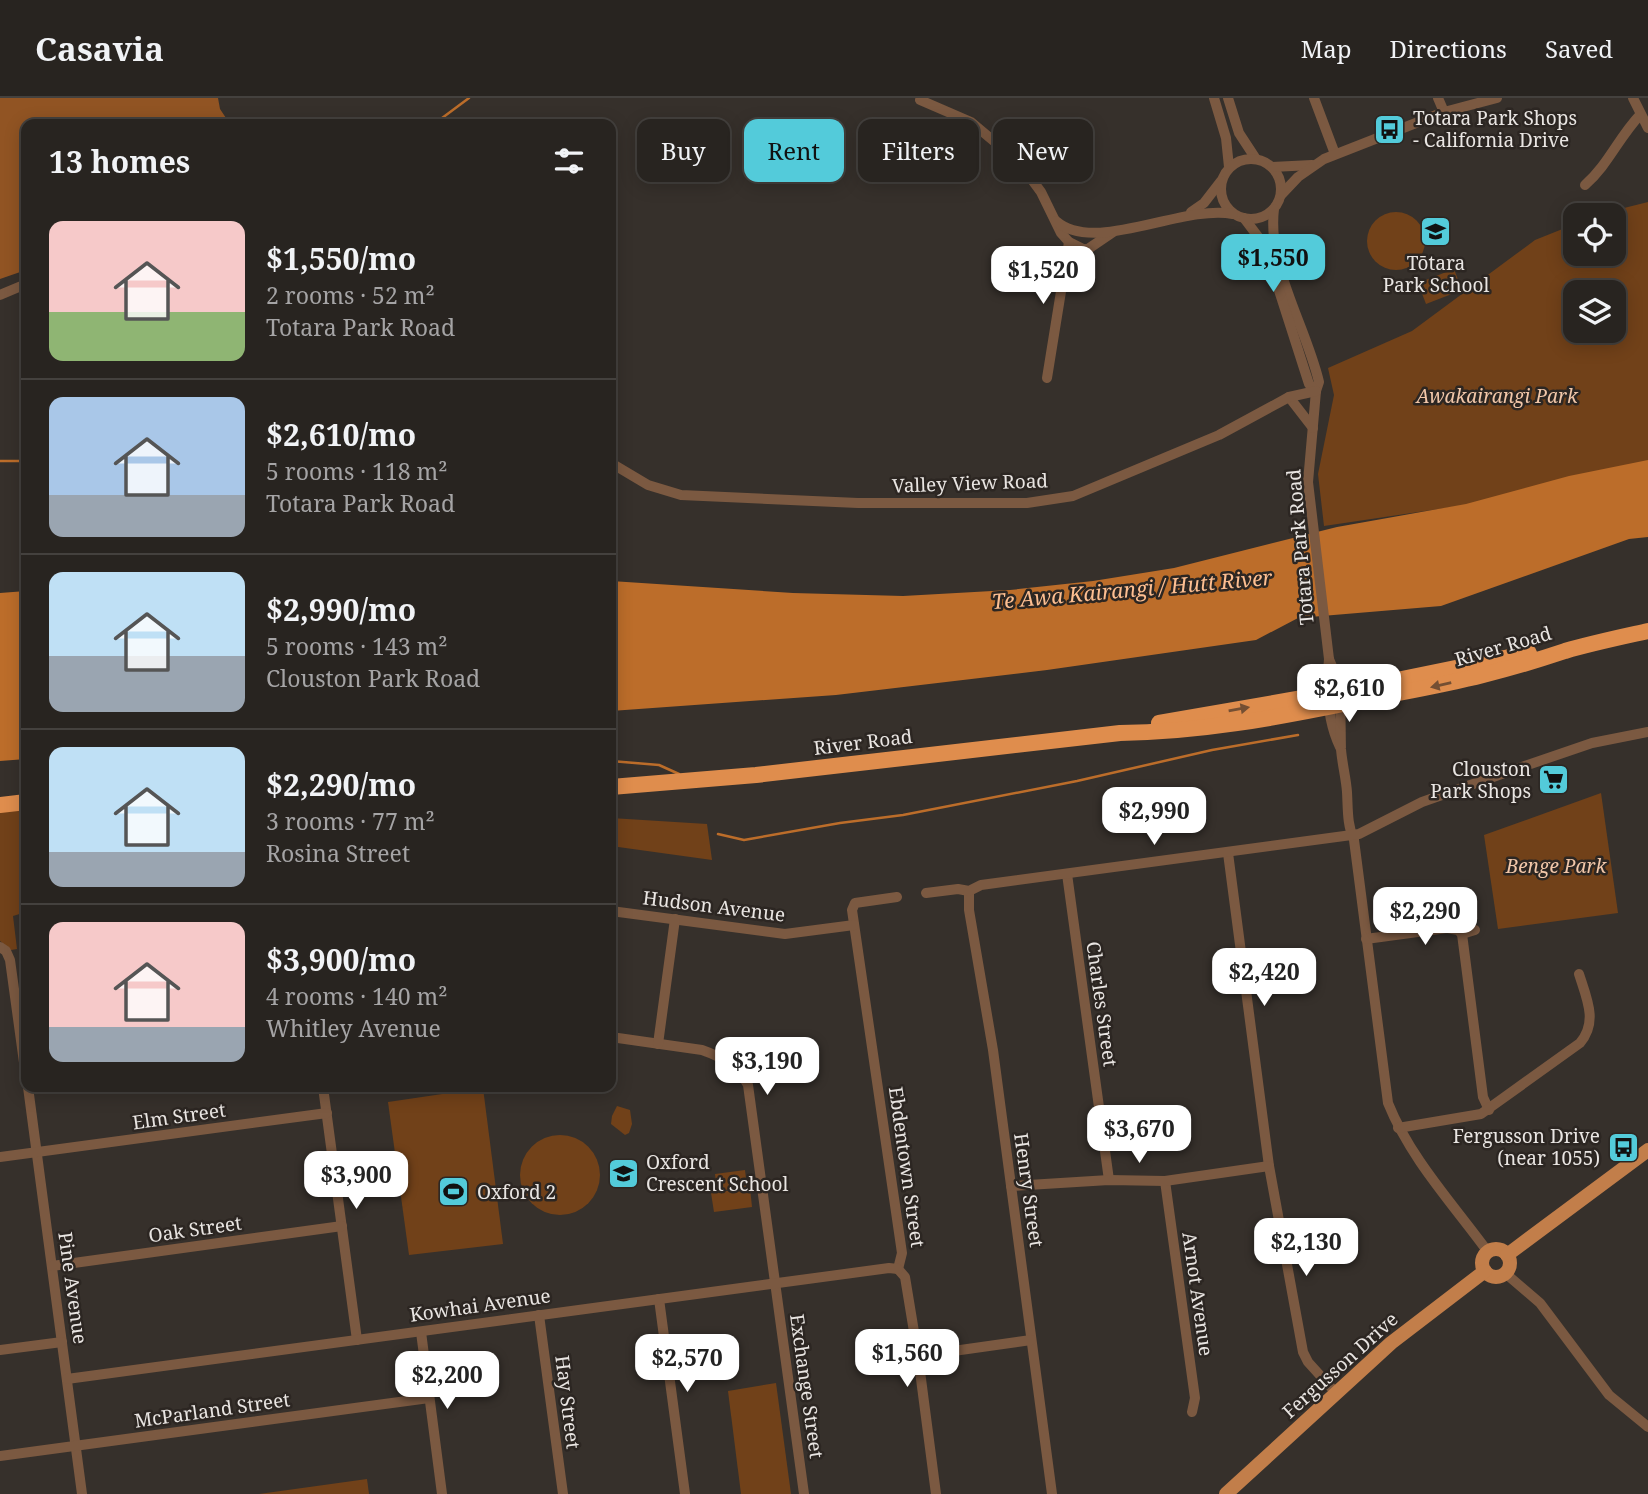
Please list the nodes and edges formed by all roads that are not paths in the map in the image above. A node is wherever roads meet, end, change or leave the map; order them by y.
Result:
1 (1214, 98) edge
2 (1228, 98) edge
3 (1314, 98) edge
4 (1497, 98) edge
5 (1633, 98) edge
6 (1439, 99) edge
7 (920, 100) edge
8 (1444, 112) junction
9 (1640, 115) junction
10 (1648, 128) edge
11 (1335, 154) junction
12 (1256, 159) junction
13 (1312, 165) junction
14 (1229, 167) junction
15 (1272, 167) junction
16 (1221, 181) junction
17 (1585, 185) dead end
18 (1281, 195) junction
19 (1274, 209) junction
20 (1185, 215) junction
21 (1239, 216) junction
22 (1056, 221) junction
23 (1113, 232) junction
24 (1069, 242) junction
25 (21, 286) edge
26 (0, 295) edge
27 (1047, 378) dead end
28 (1316, 391) junction
29 (1289, 397) junction
30 (1313, 428) junction
31 (616, 466) edge
32 (1648, 631) edge
33 (1335, 700) junction
34 (1648, 732) edge
35 (616, 787) edge
36 (21, 794) edge
37 (0, 796) edge
38 (21, 803) edge
39 (0, 805) edge
40 (1352, 835) junction
41 (1227, 853) junction
42 (1067, 874) junction
43 (969, 891) junction
44 (926, 893) dead end
45 (897, 897) dead end
46 (616, 912) edge
47 (675, 919) junction
48 (855, 925) junction
49 (1475, 930) dead end
50 (1462, 934) junction
51 (1366, 939) junction
52 (0, 947) edge
53 (1579, 974) dead end
54 (21, 1023) edge
55 (616, 1039) edge
56 (657, 1044) junction
57 (29, 1092) edge
58 (324, 1092) edge
59 (1489, 1110) junction
60 (327, 1114) junction
61 (1398, 1128) junction
62 (1648, 1150) edge
63 (37, 1152) junction
64 (0, 1157) edge
65 (1269, 1166) junction
66 (1109, 1180) junction
67 (1165, 1181) junction
68 (1011, 1186) junction
69 (342, 1226) junction
70 (1488, 1252) junction
71 (1507, 1255) junction
72 (52, 1266) junction
73 (898, 1269) junction
74 (1485, 1271) junction
75 (1505, 1273) junction
76 (775, 1283) junction
77 (659, 1299) junction
78 (539, 1315) junction
79 (421, 1332) junction
80 (358, 1340) junction
81 (1031, 1340) junction
82 (62, 1342) junction
83 (0, 1350) edge
84 (918, 1356) junction
85 (67, 1379) junction
86 (1336, 1393) junction
87 (429, 1398) junction
88 (1192, 1412) dead end
89 (1648, 1427) edge
90 (76, 1446) junction
91 (0, 1456) edge
92 (82, 1494) edge
93 (442, 1494) edge
94 (562, 1494) edge
95 (685, 1494) edge
96 (804, 1494) edge
97 (936, 1494) edge
98 (1052, 1494) edge
99 (1226, 1494) edge

1 - 14 street
2 - 12 street
3 - 11 street
4 - 8 street
5 - 9 street
6 - 8 street
7 - 22 street
8 - 11 street
9 - 10 street
9 - 17 street
11 - 13 street
12 - 14 street
12 - 15 street
13 - 15 street
13 - 18 street
14 - 16 street
15 - 18 street
16 - 20 street
16 - 21 street
18 - 19 street
19 - 21 street
19 - 28 street, Totara Park Road
20 - 21 street
20 - 23 street
21 - 28 street
22 - 23 street
22 - 24 street
23 - 24 street
24 - 27 street
25 - 26 street
28 - 29 street, Valley View Road
28 - 30 street, Totara Park Road
29 - 30 street
29 - 31 street, Valley View Road
30 - 33 street, Totara Park Road
32 - 33 highway, River Road
33 - 35 highway, River Road
33 - 40 street, Totara Park Road
34 - 40 street
36 - 37 highway
38 - 39 highway
40 - 41 street
40 - 51 street, Totara Park Road
41 - 42 street
41 - 65 street
42 - 43 street
42 - 66 street, Charles Street
43 - 44 street
43 - 68 street, Henry Street
45 - 48 street
46 - 47 street, Hudson Avenue
47 - 48 street, Hudson Avenue
47 - 56 street
48 - 73 street, Ebdentown Street
49 - 50 street
50 - 51 street
50 - 59 street
51 - 61 street, Totara Park Road
52 - 54 street
53 - 59 street
55 - 56 street, Exchange Street
56 - 76 street, Exchange Street
57 - 63 street, Pine Avenue
58 - 60 street
59 - 61 street
60 - 63 street, Elm Street
60 - 69 street
61 - 70 street, Totara Park Road
62 - 71 main road
63 - 64 street, Elm Street
63 - 72 street, Pine Avenue
65 - 67 street
65 - 86 street
66 - 67 street
66 - 68 street
67 - 88 street, Arnot Avenue
68 - 81 street, Henry Street
69 - 72 street, Oak Street
69 - 80 street
70 - 71 main road
70 - 74 main road
71 - 75 main road
72 - 82 street, Pine Avenue
73 - 76 street, Kowhai Avenue
73 - 84 street, Ebdentown Street
74 - 75 main road
74 - 86 main road, Fergusson Drive
75 - 89 street
76 - 77 street, Kowhai Avenue
76 - 96 street, Exchange Street
77 - 78 street, Kowhai Avenue
77 - 95 street
78 - 79 street, Kowhai Avenue
78 - 94 street, Hay Street
79 - 80 street, Kowhai Avenue
79 - 87 street
80 - 85 street, Kowhai Avenue
81 - 84 street
81 - 98 street, Henry Street
82 - 83 street
82 - 85 street, Pine Avenue
84 - 97 street, Ebdentown Street
85 - 90 street, Pine Avenue
86 - 99 main road, Fergusson Drive
87 - 90 street, McParland Street
87 - 93 street
90 - 91 street, McParland Street
90 - 92 street, Pine Avenue

